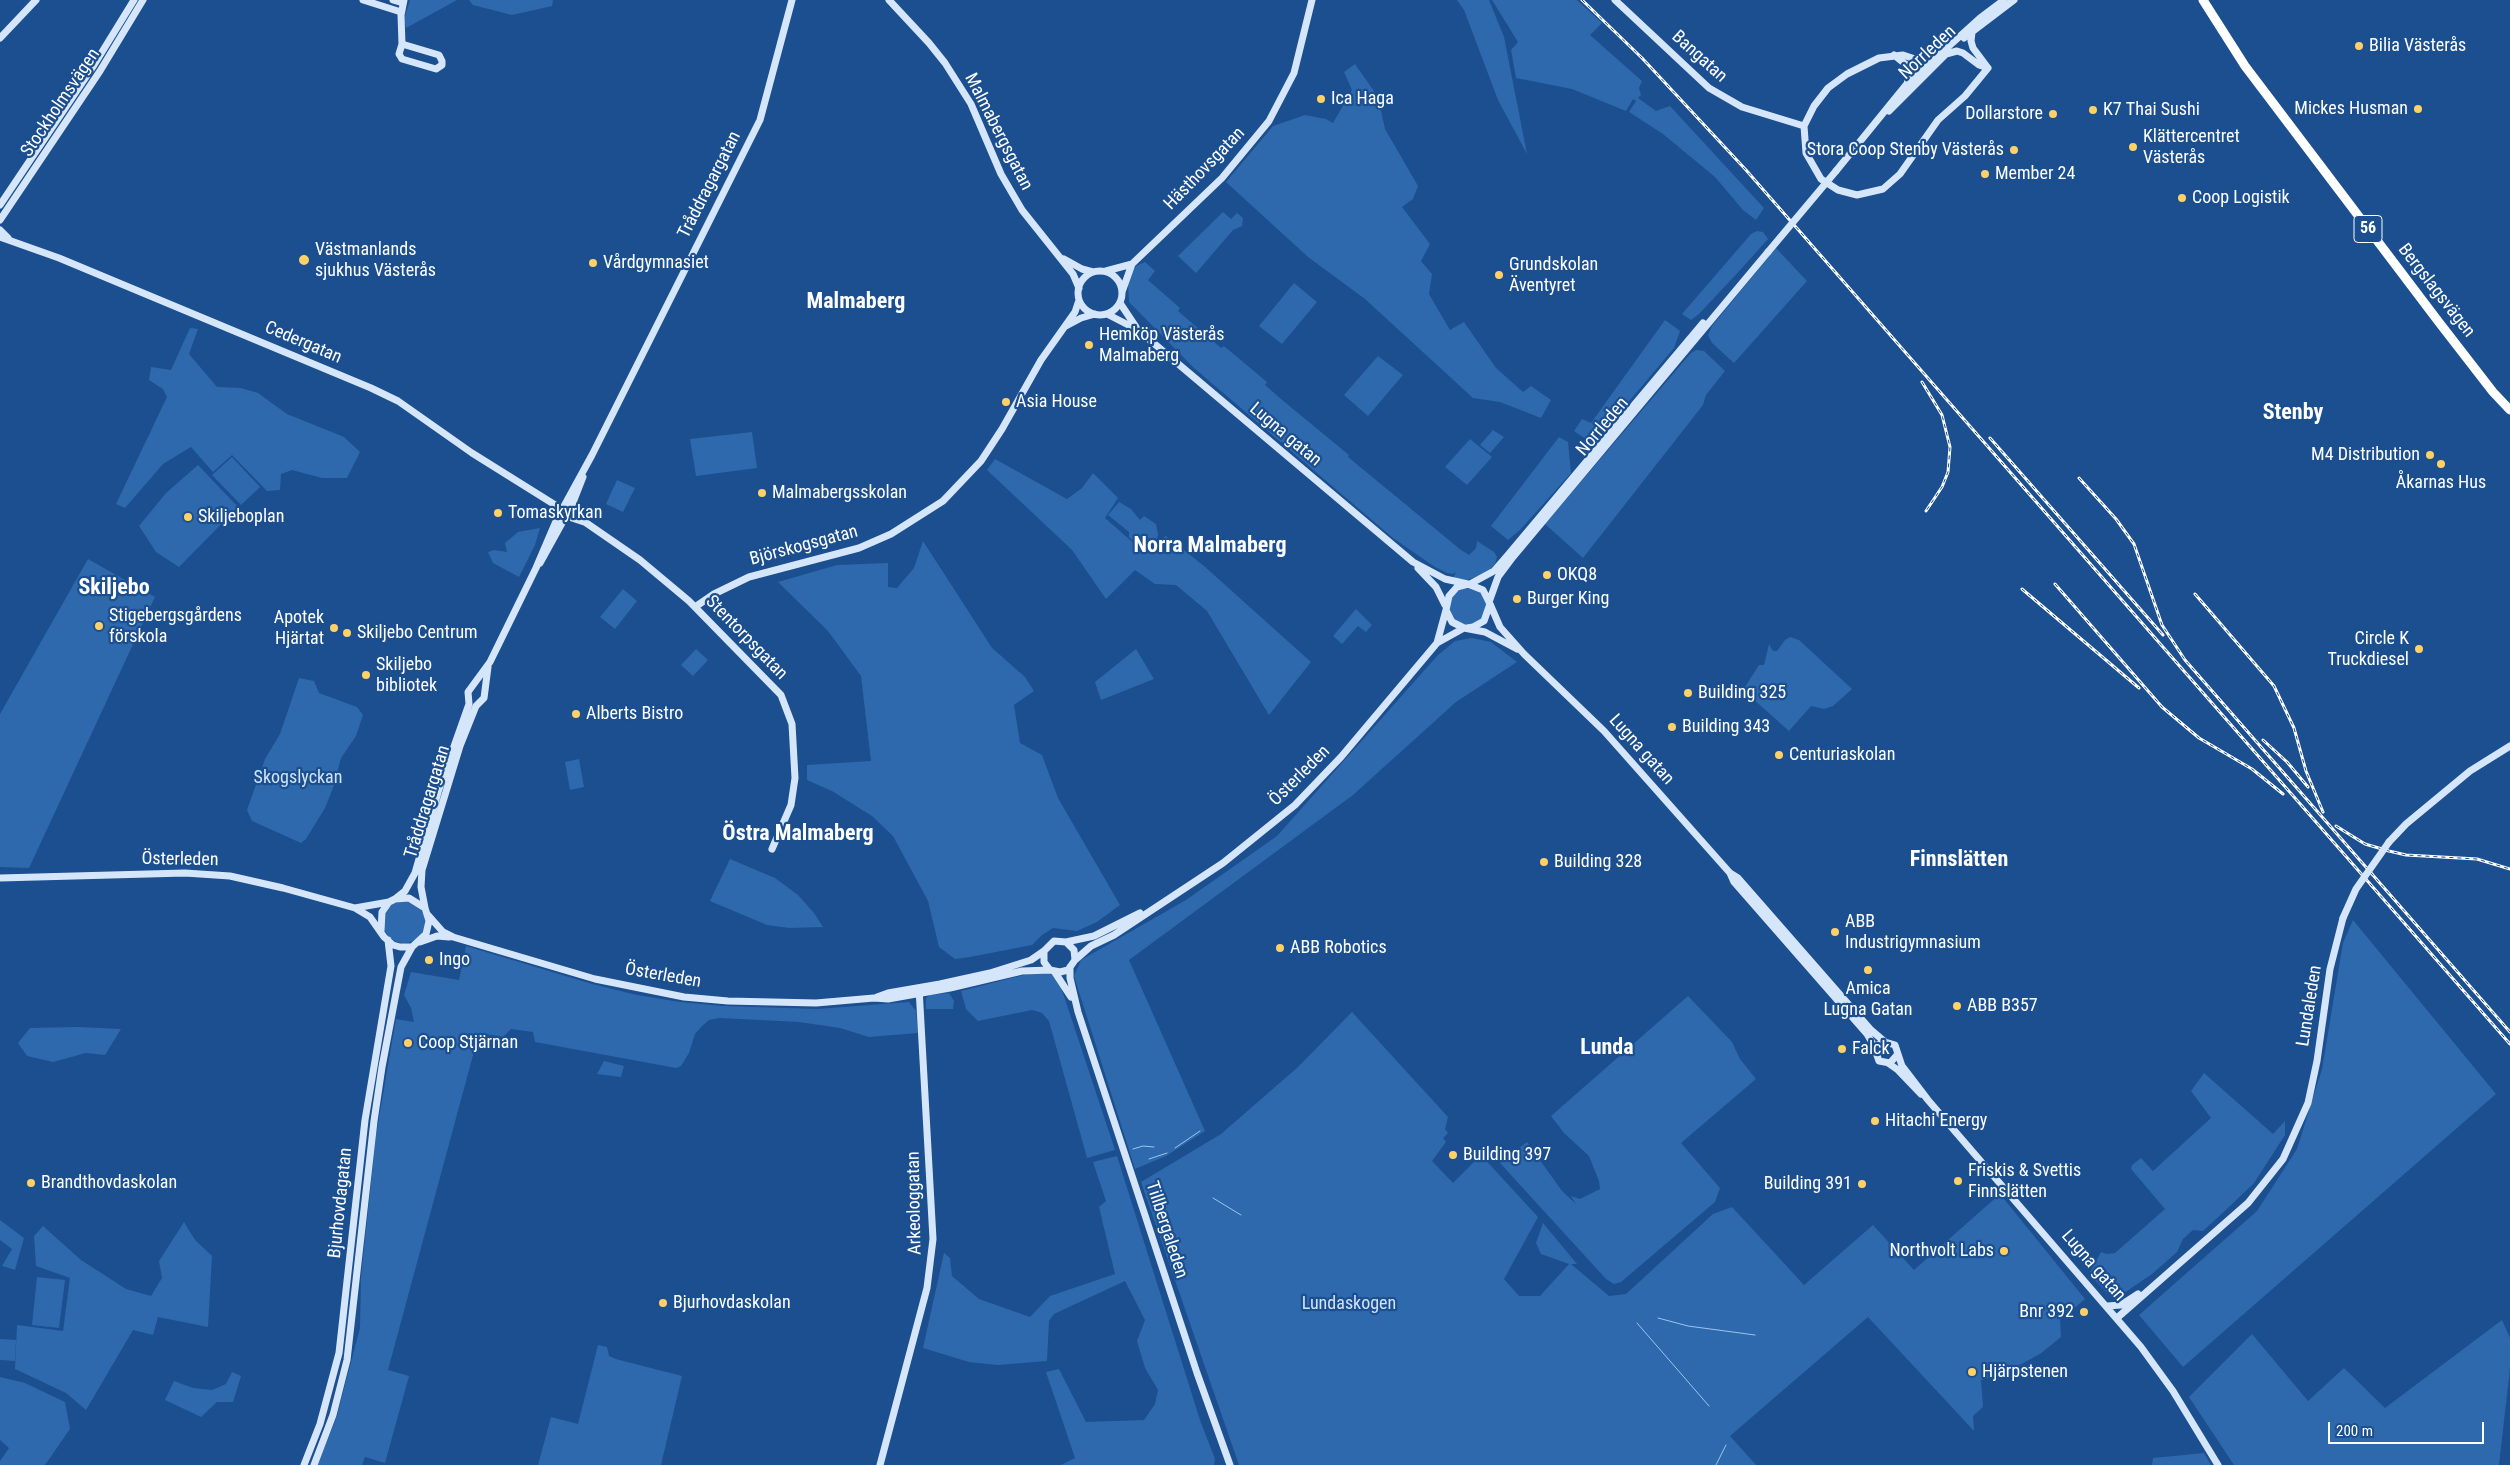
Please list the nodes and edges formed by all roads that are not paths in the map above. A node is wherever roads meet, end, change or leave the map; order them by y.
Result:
1 (36, 0) edge
2 (134, 0) edge
3 (143, 0) edge
4 (363, 0) edge
5 (394, 0) edge
6 (792, 0) edge
7 (889, 0) edge
8 (1312, 0) edge
9 (1615, 0) edge
10 (2004, 0) edge
11 (2014, 0) edge
12 (2197, 0) edge
13 (2203, 0) edge
14 (404, 1) edge
15 (401, 12) junction
16 (1972, 32) junction
17 (0, 38) edge
18 (402, 44) junction
19 (1894, 54) junction
20 (1946, 54) junction
21 (1932, 61) junction
22 (2245, 66) junction
23 (1988, 68) junction
24 (1906, 85) junction
25 (1804, 126) junction
26 (1867, 132) junction
27 (0, 205) edge
28 (0, 220) edge
29 (0, 230) edge
30 (4, 237) edge
31 (1059, 256) junction
32 (1132, 264) junction
33 (1105, 271) junction
34 (1093, 272) junction
35 (1748, 276) junction
36 (1079, 288) junction
37 (1122, 292) junction
38 (1079, 300) junction
39 (1120, 303) junction
40 (1096, 314) junction
41 (1107, 314) junction
42 (1065, 326) junction
43 (1138, 330) junction
44 (2493, 392) junction
45 (2510, 410) edge
46 (2510, 418) edge
47 (565, 511) junction
48 (1413, 562) junction
49 (1469, 584) junction
50 (1489, 603) junction
51 (695, 607) junction
52 (1446, 609) junction
53 (1465, 628) junction
54 (1436, 644) junction
55 (1524, 654) junction
56 (490, 662) junction
57 (475, 685) junction
58 (485, 691) junction
59 (472, 705) junction
60 (2510, 746) edge
61 (772, 849) dead end
62 (1730, 873) junction
63 (0, 878) edge
64 (392, 900) junction
65 (1160, 903) junction
66 (355, 908) junction
67 (426, 912) junction
68 (381, 931) junction
69 (453, 937) junction
70 (388, 940) junction
71 (1066, 942) junction
72 (415, 945) junction
73 (1044, 951) junction
74 (1074, 960) junction
75 (1070, 967) junction
76 (1052, 971) junction
77 (919, 991) junction
78 (1075, 1004) junction
79 (1885, 1042) junction
80 (1876, 1050) junction
81 (1897, 1055) junction
82 (1888, 1063) junction
83 (374, 1066) junction
84 (382, 1067) junction
85 (1928, 1100) junction
86 (2155, 1284) junction
87 (2107, 1306) junction
88 (2117, 1318) junction
89 (304, 1465) edge
90 (314, 1465) edge
91 (880, 1465) edge
92 (1230, 1465) edge
93 (2218, 1465) edge

1 - 17 main road
2 - 27 main road, Stockholmsvägen
3 - 28 main road, Stockholmsvägen
4 - 15 main road
5 - 14 main road
6 - 47 main road, Tråddragargatan
7 - 31 main road, Malmabergsgatan
8 - 32 main road, Hästhovsgatan
9 - 25 main road, Bangatan
10 - 21 main road, Norrleden
11 - 16 main road, Norrleden
12 - 22 highway, Bergslagsvägen / 56
13 - 22 highway, Bergslagsvägen / 56
14 - 15 main road
15 - 18 main road
16 - 20 main road, Norrleden
16 - 23 main road
18 - 18 main road
19 - 21 main road
19 - 24 main road
19 - 25 main road
20 - 23 main road
20 - 26 main road, Norrleden
21 - 24 main road, Norrleden
22 - 44 highway, Bergslagsvägen / 56
23 - 25 main road
24 - 26 main road, Norrleden
26 - 35 main road, Norrleden, bridge
29 - 30 main road, Cedergatan
30 - 47 main road, Cedergatan
31 - 34 main road, Malmabergsgatan
31 - 36 main road, Malmabergsgatan
32 - 33 main road, Hästhovsgatan
32 - 37 main road, Hästhovsgatan
33 - 34 main road
33 - 37 main road
34 - 36 main road
35 - 49 main road, Norrleden
35 - 50 main road, Norrleden
36 - 38 main road
37 - 39 main road
38 - 40 main road
38 - 42 main road, Björskogsgatan
39 - 41 main road
39 - 43 main road, Lugna gatan
40 - 41 main road
40 - 42 main road
41 - 43 main road, Lugna gatan
42 - 51 main road, Björskogsgatan
43 - 48 main road, Lugna gatan
44 - 45 highway, Bergslagsvägen / 56
44 - 46 highway, Bergslagsvägen / 56
47 - 51 main road, Stentorpsgatan
47 - 56 main road, Tråddragargatan
48 - 49 main road, Lugna gatan
48 - 52 main road, Lugna gatan
49 - 50 main road
49 - 52 main road
50 - 53 main road
50 - 55 main road, Lugna gatan
51 - 61 main road, Stentorpsgatan
52 - 53 main road
52 - 54 main road, Österleden
53 - 54 main road, Österleden
53 - 55 main road, Lugna gatan
54 - 65 main road, Österleden
55 - 62 main road, Lugna gatan
56 - 57 main road, Tråddragargatan
56 - 58 main road, Tråddragargatan
57 - 58 main road
57 - 59 main road, Tråddragargatan
58 - 59 main road, Tråddragargatan
59 - 64 main road, Tråddragargatan
59 - 67 main road, Tråddragargatan
60 - 86 main road, Lundaleden, bridge
62 - 79 main road, Lugna gatan
62 - 80 main road, Lugna gatan
63 - 66 main road, Österleden
64 - 66 main road, Österleden
64 - 67 main road
64 - 68 main road
65 - 71 main road, Österleden
65 - 74 main road, Österleden
66 - 68 main road, Österleden
67 - 69 main road, Österleden
67 - 72 main road
68 - 70 main road
69 - 72 main road, Österleden
69 - 77 main road, Österleden
70 - 72 main road
70 - 83 main road, Bjurhovdagatan
71 - 73 main road
71 - 74 main road
72 - 84 main road, Bjurhovdagatan
73 - 76 main road
73 - 77 main road, Österleden
74 - 75 main road
75 - 76 main road
75 - 78 main road, Tillbergaleden
76 - 77 main road, Österleden
76 - 78 main road, Tillbergaleden
77 - 91 main road, Arkeologgatan
78 - 92 main road, Tillbergaleden
79 - 80 main road
79 - 81 main road
80 - 82 main road
81 - 82 main road
81 - 85 main road, Lugna gatan
82 - 85 main road, Lugna gatan
83 - 84 main road
83 - 89 main road, Bjurhovdagatan
84 - 90 main road, Bjurhovdagatan
85 - 87 main road, Lugna gatan
86 - 87 main road, Lundaleden
86 - 88 main road, Lundaleden
87 - 88 main road, Lugna gatan
88 - 93 main road, Lugna gatan

